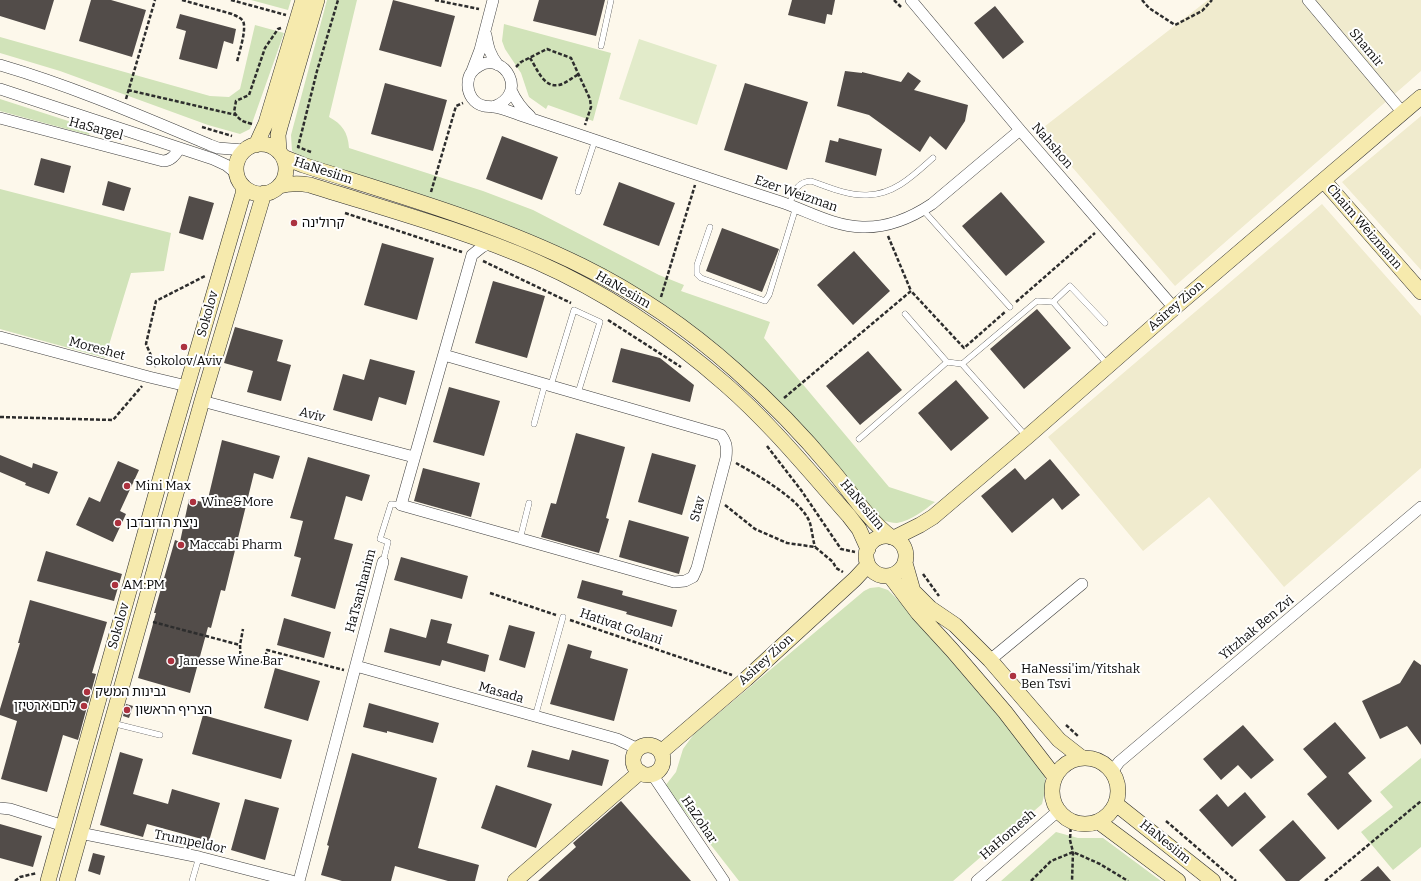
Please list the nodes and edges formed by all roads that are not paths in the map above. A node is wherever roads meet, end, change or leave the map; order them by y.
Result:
1 (303, 0) edge
2 (317, 0) edge
3 (493, 0) edge
4 (612, 0) edge
5 (911, 0) edge
6 (1308, 0) edge
7 (486, 28) junction
8 (601, 46) dead end
9 (0, 65) edge
10 (498, 65) junction
11 (472, 71) junction
12 (0, 89) edge
13 (511, 90) junction
14 (1421, 97) edge
15 (493, 107) junction
16 (1403, 113) junction
17 (0, 118) edge
18 (542, 122) junction
19 (1020, 130) junction
20 (595, 140) junction
21 (250, 147) junction
22 (180, 148) junction
23 (281, 154) junction
24 (933, 158) dead end
25 (240, 179) junction
26 (1324, 181) junction
27 (279, 186) junction
28 (578, 192) dead end
29 (264, 193) junction
30 (792, 206) junction
31 (923, 210) junction
32 (710, 227) dead end
33 (460, 233) junction
34 (490, 243) junction
35 (472, 255) junction
36 (1421, 292) edge
37 (1053, 302) junction
38 (1010, 308) road end
39 (1174, 308) junction
40 (905, 314) dead end
41 (1105, 323) dead end
42 (0, 337) edge
43 (444, 355) junction
44 (947, 362) junction
45 (962, 364) junction
46 (1108, 366) junction
47 (548, 385) junction
48 (187, 386) junction
49 (578, 393) junction
50 (202, 401) junction
51 (534, 424) dead end
52 (1027, 437) junction
53 (859, 439) dead end
54 (414, 457) junction
55 (529, 503) dead end
56 (401, 505) junction
57 (1421, 507) edge
58 (933, 517) junction
59 (892, 538) junction
60 (520, 539) junction
61 (867, 556) junction
62 (906, 560) junction
63 (383, 562) joint
64 (890, 576) junction
65 (1082, 584) dead end
66 (563, 618) road end
67 (990, 660) junction
68 (355, 669) junction
69 (535, 717) junction
70 (111, 723) junction
71 (160, 735) dead end
72 (638, 749) junction
73 (661, 752) junction
74 (1082, 758) junction
75 (1112, 772) junction
76 (646, 773) junction
77 (1055, 777) junction
78 (1116, 804) junction
79 (0, 808) edge
80 (1058, 811) junction
81 (1099, 822) junction
82 (64, 826) junction
83 (80, 833) junction
84 (199, 857) junction
85 (49, 878) edge
86 (67, 881) edge
87 (192, 881) edge
88 (292, 881) edge
89 (299, 881) edge
90 (515, 881) edge
91 (724, 881) edge
92 (977, 881) edge
93 (1178, 881) edge
94 (1213, 881) edge

1 - 21 street
2 - 23 street
3 - 7 street
4 - 8 lane
5 - 19 street, Nahshon
6 - 16 street, Shamir
7 - 10 street
7 - 11 street
9 - 21 street
10 - 11 street
10 - 13 street
11 - 15 street
12 - 22 street
13 - 15 street
13 - 18 street, Ezer Weizman
14 - 16 street, Asirey Zion
15 - 18 street, Ezer Weizman
16 - 26 street, Asirey Zion
17 - 22 street, HaSargel
18 - 20 street, Ezer Weizman
19 - 31 street, Ezer Weizman
19 - 39 street, Nahshon
20 - 28 lane
20 - 30 street, Ezer Weizman
21 - 23 street
21 - 25 street
22 - 25 street
23 - 27 street
23 - 59 street, HaNesiim
24 - 30 lane
25 - 29 street
25 - 48 street, Sokolov
26 - 36 street, Chaim Weizmann
26 - 39 street, Asirey Zion
27 - 29 street
27 - 33 street, HaNesiim
29 - 50 street, Sokolov
30 - 31 street, Ezer Weizman
30 - 32 lane
31 - 38 lane
33 - 34 street, HaNesiim
33 - 35 street
34 - 35 street
34 - 61 street, HaNesiim
35 - 43 street
37 - 41 lane
37 - 45 lane
37 - 46 lane
39 - 46 street, Asirey Zion
40 - 44 lane
42 - 48 street, Moreshet
43 - 47 street, Stav
43 - 54 street
44 - 45 lane
44 - 53 lane
45 - 52 lane
46 - 52 street, Asirey Zion
47 - 49 street, Stav
47 - 49 lane
47 - 51 lane
48 - 82 street, Sokolov
49 - 60 street, Stav
50 - 54 street, Aviv
50 - 70 street, Sokolov
52 - 58 street, Asirey Zion
54 - 56 street
55 - 60 lane
56 - 60 street, Stav
56 - 63 lane, HaTsanhanim
57 - 75 street, Yitzhak Ben Zvi
58 - 59 street, Asirey Zion
58 - 62 street, Asirey Zion
59 - 61 street
59 - 62 street
61 - 64 street
61 - 73 street, Asirey Zion
62 - 64 street
62 - 67 street
63 - 68 street, HaTsanhanim
64 - 77 street
65 - 67 street
66 - 69 lane
67 - 74 street
68 - 69 street, Masada
68 - 89 street, HaTsanhanim
69 - 72 street, Masada
70 - 71 lane
70 - 83 street, Sokolov
72 - 73 street
72 - 76 street
73 - 76 street
74 - 75 street
74 - 77 street
75 - 78 street
76 - 90 street
76 - 91 street, HaZohar
77 - 80 street
78 - 81 street
78 - 94 street, HaNesiim
79 - 82 street
80 - 81 street
80 - 92 street, HaHomesh
81 - 93 street, HaNesiim
82 - 85 street, Sokolov
83 - 84 street, Trumpeldor
83 - 86 street, Sokolov
84 - 87 lane
84 - 88 street, Trumpeldor

